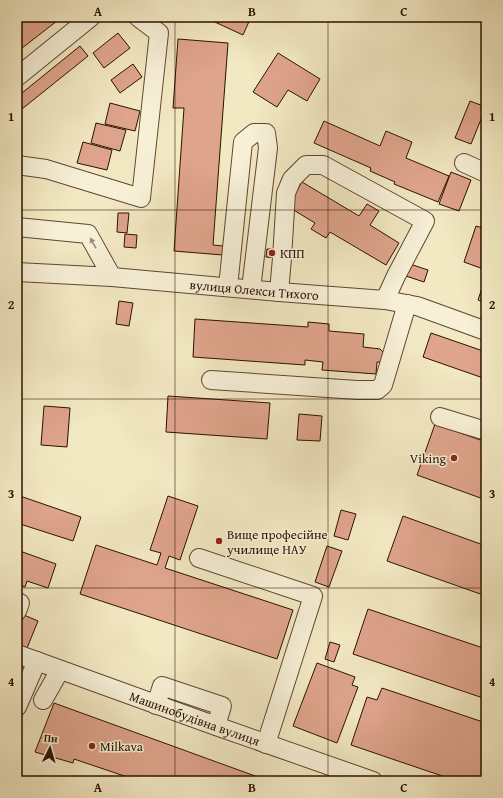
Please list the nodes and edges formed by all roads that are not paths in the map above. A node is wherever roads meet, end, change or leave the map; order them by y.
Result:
1 (91, 17) edge
2 (138, 17) edge
3 (17, 77) edge
4 (464, 163) dead end
5 (17, 165) edge
6 (486, 173) edge
7 (17, 227) edge
8 (17, 272) edge
9 (112, 277) junction
10 (228, 287) junction
11 (251, 289) junction
12 (278, 292) junction
13 (385, 300) junction
14 (407, 304) junction
15 (486, 331) edge
16 (211, 380) dead end
17 (440, 417) dead end
18 (486, 431) edge
19 (199, 558) dead end
20 (17, 602) edge
21 (17, 611) edge
22 (17, 654) edge
23 (37, 661) junction
24 (60, 670) junction
25 (43, 700) dead end
26 (17, 707) edge
27 (266, 744) junction
28 (373, 781) edge

1 - 3 street
2 - 5 street
4 - 6 street
9 -> 7 street
8 - 9 street, вулиця Олекси Тихого
9 - 10 street, вулиця Олекси Тихого
10 - 11 street, вулиця Олекси Тихого
10 - 11 street
11 - 12 street, вулиця Олекси Тихого
12 - 13 street, вулиця Олекси Тихого
12 - 13 street
13 - 14 street, вулиця Олекси Тихого
14 - 15 street, вулиця Олекси Тихого
14 - 16 street
17 - 18 street
19 - 27 street
20 - 21 street
22 - 23 street, Машинобудівна вулиця
23 - 24 street, Машинобудівна вулиця
23 - 26 street
24 - 25 street
24 - 27 street, Машинобудівна вулиця
27 - 28 street, Машинобудівна вулиця

